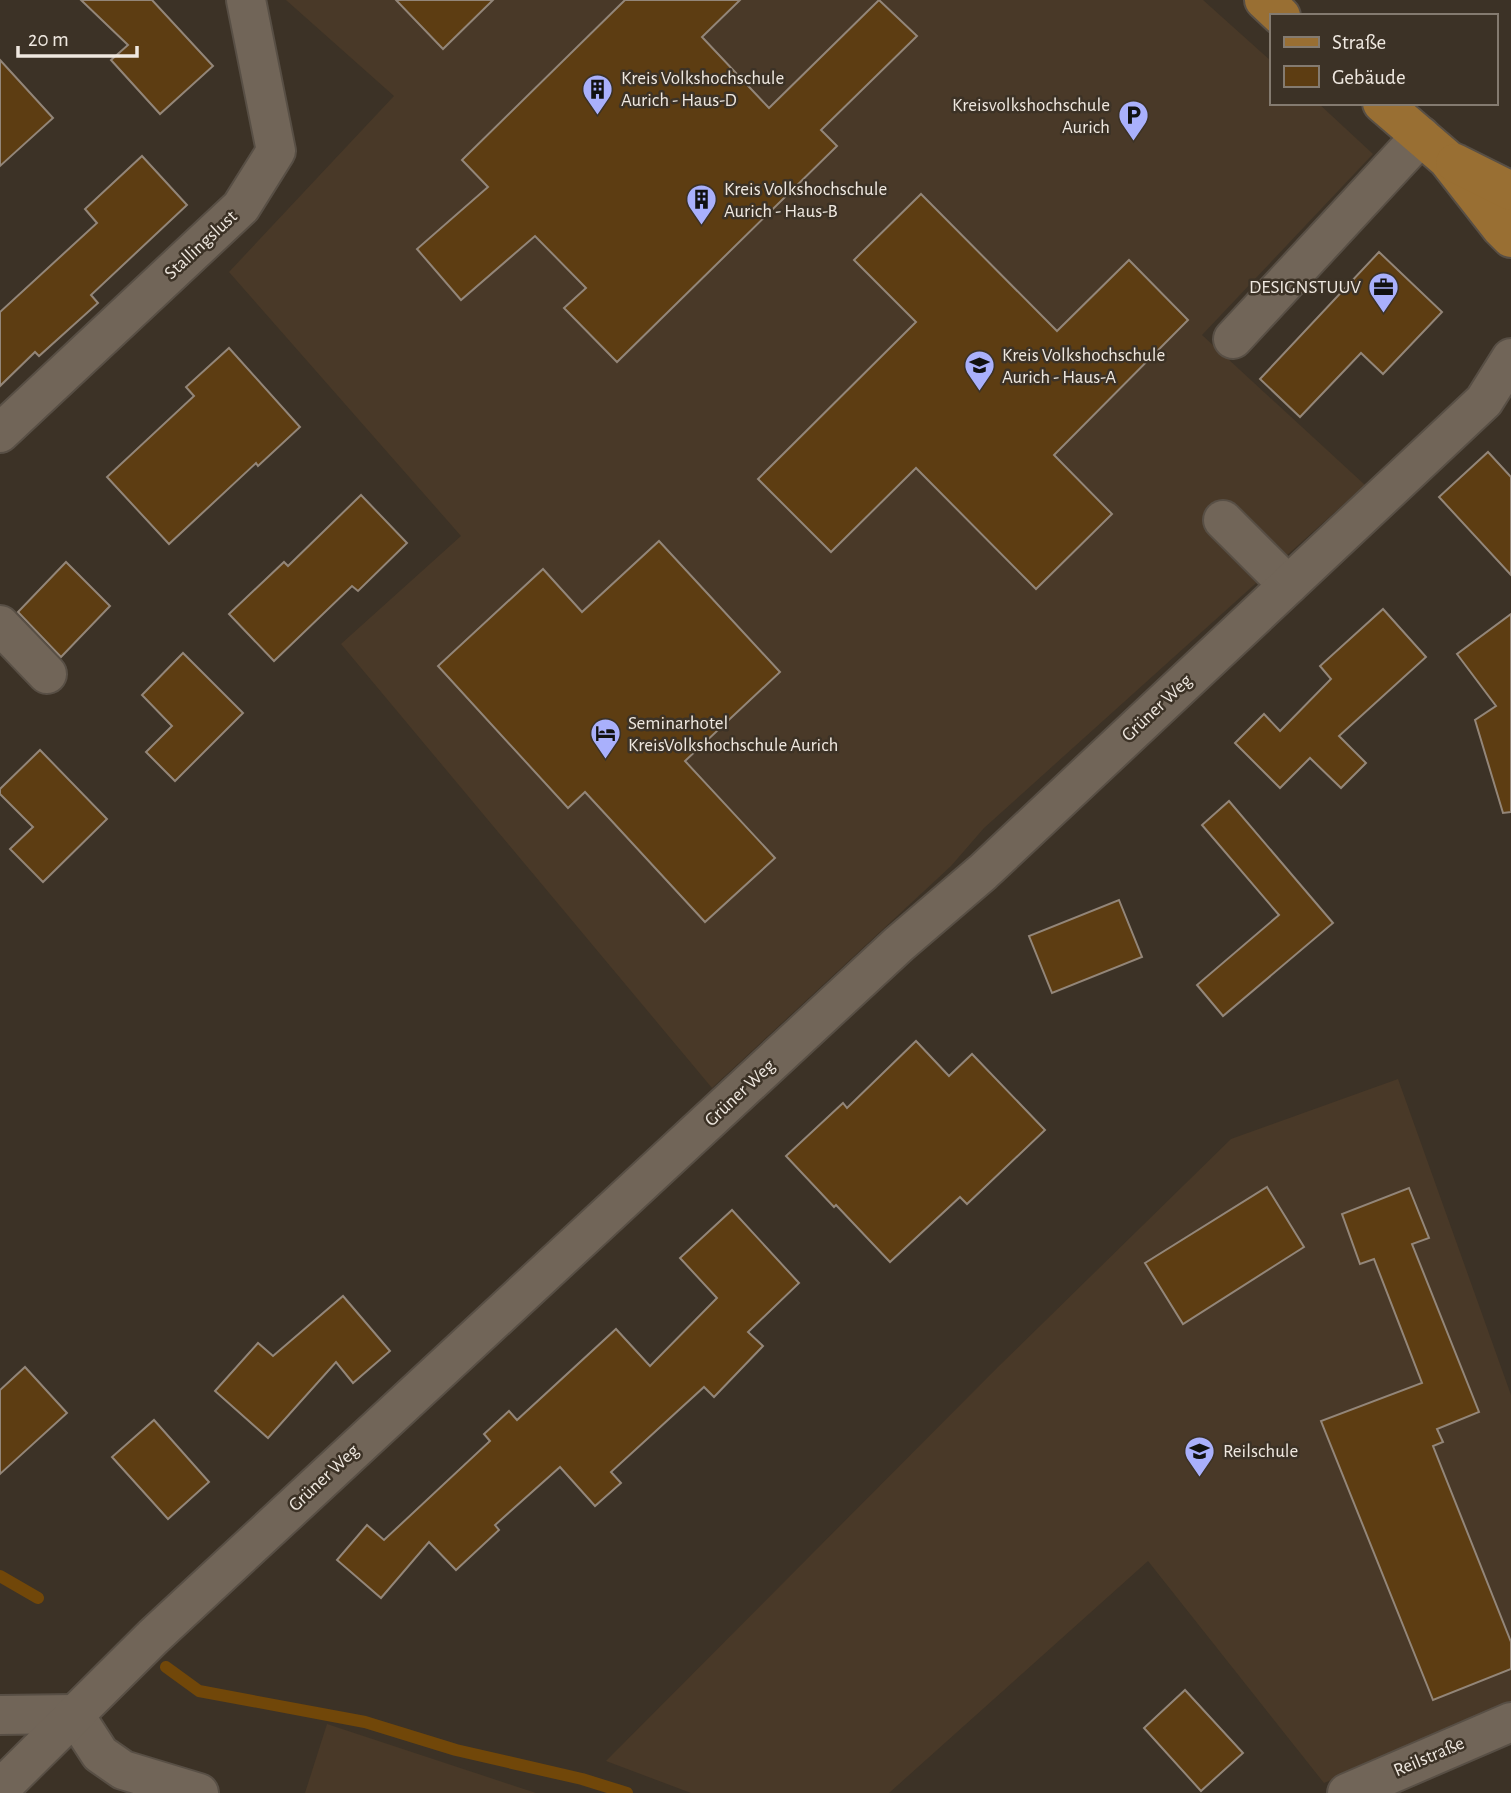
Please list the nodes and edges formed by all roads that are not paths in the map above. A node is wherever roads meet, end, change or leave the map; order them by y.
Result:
1 (246, 0) edge
2 (1264, 0) edge
3 (1279, 14) edge
4 (1384, 105) edge
5 (1434, 147) junction
6 (1511, 191) edge
7 (1511, 238) edge
8 (1233, 339) dead end
9 (1511, 358) edge
10 (1498, 395) edge
11 (0, 433) edge
12 (1223, 520) dead end
13 (1288, 585) junction
14 (0, 625) edge
15 (47, 674) dead end
16 (74, 1714) junction
17 (0, 1715) edge
18 (1511, 1722) edge
19 (0, 1789) edge
20 (199, 1793) edge
21 (1347, 1793) edge

1 - 11 street, Stallingslust
2 - 3 main road
4 - 5 main road
5 - 6 main road
5 - 7 main road
5 - 8 street
9 - 10 street, Grüner Weg
10 - 13 street, Grüner Weg
12 - 13 street
13 - 16 street, Grüner Weg
14 - 15 street
16 - 17 street
16 - 19 street, Grüner Weg
16 - 20 street
18 - 21 street, Reilstraße

